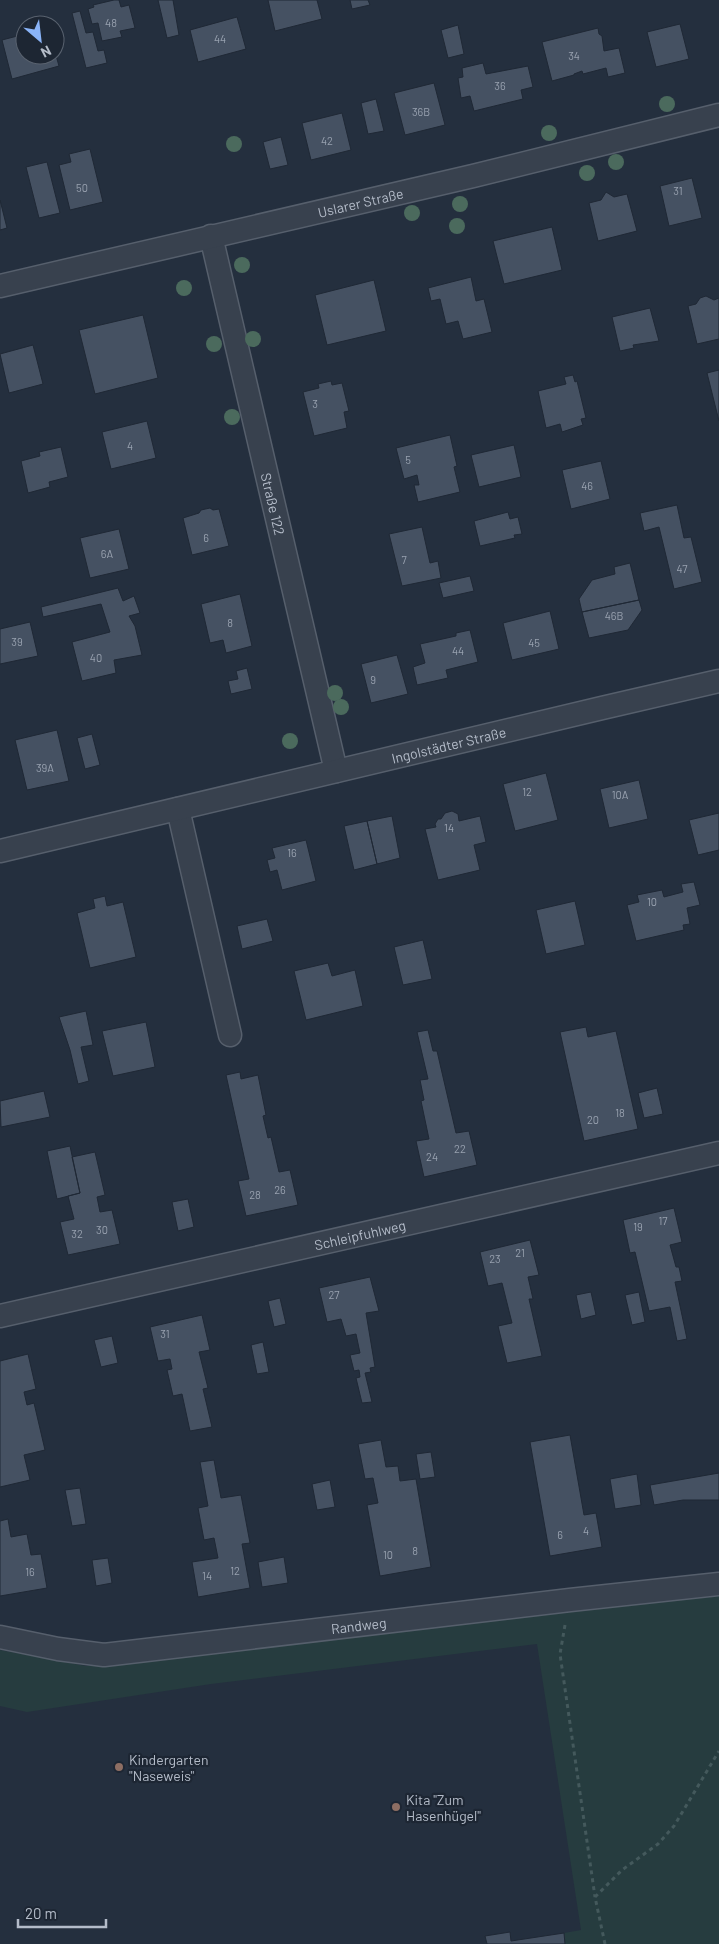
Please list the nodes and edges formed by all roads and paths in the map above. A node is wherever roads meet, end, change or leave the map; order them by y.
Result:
1 (719, 115) edge
2 (211, 236) junction
3 (0, 286) edge
4 (719, 682) edge
5 (336, 771) junction
6 (178, 808) junction
7 (0, 851) edge
8 (230, 1035) dead end
9 (719, 1153) edge
10 (0, 1316) edge
11 (719, 1584) edge
12 (565, 1625) dead end
13 (0, 1637) edge
14 (719, 1751) edge
15 (595, 1897) junction
16 (605, 1944) edge

1 - 2 street, Uslarer Straße
2 - 3 street, Uslarer Straße
2 - 5 street, Straße 122
4 - 5 street, Ingolstädter Straße
5 - 6 street, Ingolstädter Straße
6 - 7 street, Ingolstädter Straße
6 - 8 street
9 - 10 street, Schleipfuhlweg
11 - 13 street, Randweg
12 - 15 path
14 - 15 path
15 - 16 path

